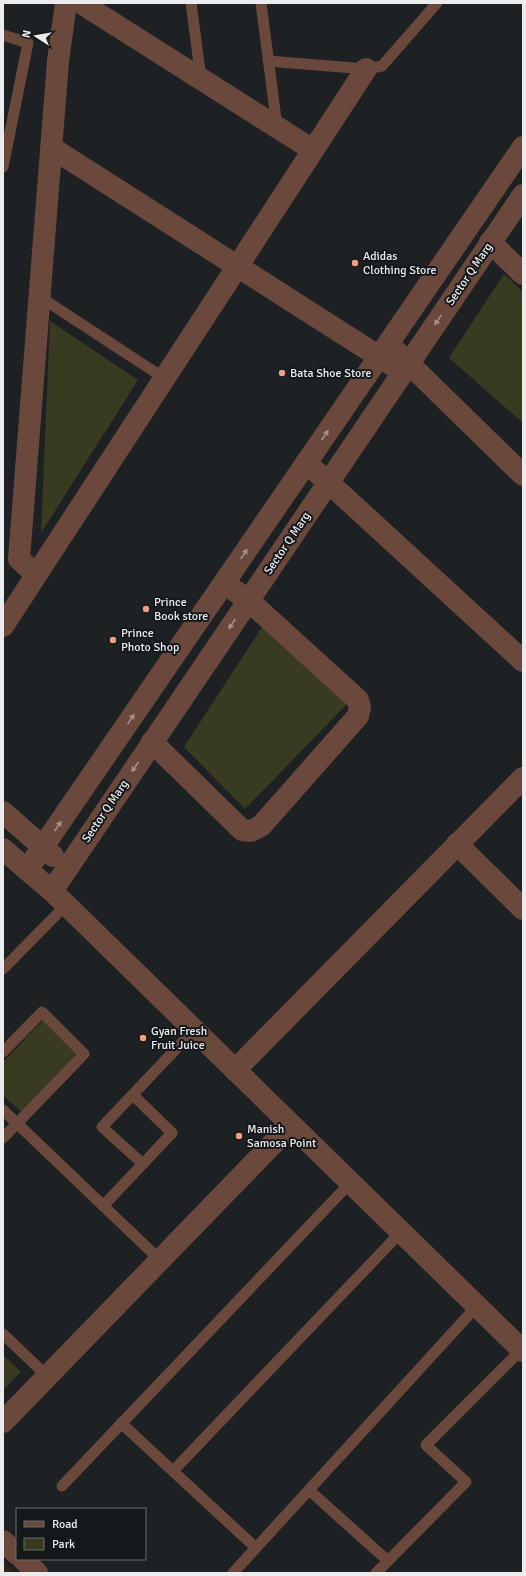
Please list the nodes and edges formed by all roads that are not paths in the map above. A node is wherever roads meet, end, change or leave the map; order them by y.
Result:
1 (66, 3) edge
2 (81, 3) edge
3 (191, 3) edge
4 (261, 3) edge
5 (438, 3) edge
6 (3, 35) edge
7 (268, 61) junction
8 (366, 69) junction
9 (201, 79) junction
10 (277, 127) junction
11 (523, 147) edge
12 (52, 148) junction
13 (313, 150) junction
14 (3, 167) edge
15 (523, 195) edge
16 (490, 242) junction
17 (237, 266) junction
18 (523, 274) edge
19 (40, 297) junction
20 (384, 350) junction
21 (406, 368) junction
22 (164, 378) junction
23 (306, 464) junction
24 (523, 475) edge
25 (328, 482) junction
26 (36, 575) junction
27 (224, 583) junction
28 (248, 600) junction
29 (3, 626) edge
30 (523, 661) edge
31 (152, 742) junction
32 (523, 778) edge
33 (3, 812) edge
34 (457, 844) junction
35 (43, 848) junction
36 (3, 849) edge
37 (67, 868) junction
38 (27, 870) junction
39 (59, 898) junction
40 (523, 909) edge
41 (3, 968) edge
42 (194, 1030) junction
43 (3, 1052) edge
44 (235, 1070) junction
45 (133, 1094) junction
46 (3, 1110) edge
47 (17, 1123) junction
48 (291, 1125) junction
49 (3, 1138) edge
50 (143, 1164) junction
51 (350, 1182) junction
52 (103, 1206) junction
53 (401, 1232) junction
54 (160, 1260) junction
55 (477, 1306) junction
56 (3, 1334) edge
57 (522, 1350) edge
58 (47, 1376) junction
59 (3, 1422) edge
60 (121, 1423) junction
61 (174, 1471) junction
62 (62, 1486) dead end
63 (309, 1490) junction
64 (3, 1541) edge
65 (256, 1548) junction
66 (16, 1553) edge
67 (24, 1560) edge
68 (388, 1561) junction
69 (38, 1573) edge
70 (233, 1573) edge
71 (376, 1573) edge

1 - 12 street
2 - 9 street
3 - 9 lane
4 - 7 lane
5 - 8 lane
6 - 14 lane
7 - 8 lane
7 - 10 lane
8 - 13 street
9 - 10 street
10 - 13 street
11 - 20 street
12 - 17 street
12 - 19 street
13 - 17 street
15 - 16 street, Sector Q Marg
16 - 18 street
16 -> 21 street, Sector Q Marg
17 - 20 street
17 - 22 street
19 - 22 lane
19 - 26 street
20 - 21 street
23 -> 20 street
21 - 24 street
21 - 25 street, Sector Q Marg
22 - 26 street
23 - 25 street
27 -> 23 street
25 - 28 street, Sector Q Marg
25 - 30 street
26 - 29 street
27 - 28 street
35 -> 27 street
28 -> 31 street, Sector Q Marg
28 - 31 street
31 -> 37 street, Sector Q Marg
32 - 34 street
33 - 35 street
34 - 40 street
34 - 44 street
35 - 37 street
35 - 38 street
36 - 38 street
37 - 39 street, Sector Q Marg
38 - 39 street
39 - 41 lane
39 - 42 street
42 - 44 street
42 - 45 lane
43 - 47 lane
44 - 48 street
45 - 50 lane
45 - 50 lane
46 - 47 lane
47 - 49 lane
47 - 52 lane
48 - 51 street
48 - 54 street
50 - 52 lane
51 - 53 street
51 - 60 lane
52 - 54 lane
53 - 55 street
53 - 61 lane
54 - 58 street
55 - 57 street
55 - 63 lane
56 - 58 lane
57 - 68 lane
58 - 59 street
60 - 61 lane
60 - 62 lane
61 - 65 lane
63 - 65 lane
63 - 68 lane
64 - 66 street
65 - 70 lane
67 - 69 street
68 - 71 lane

